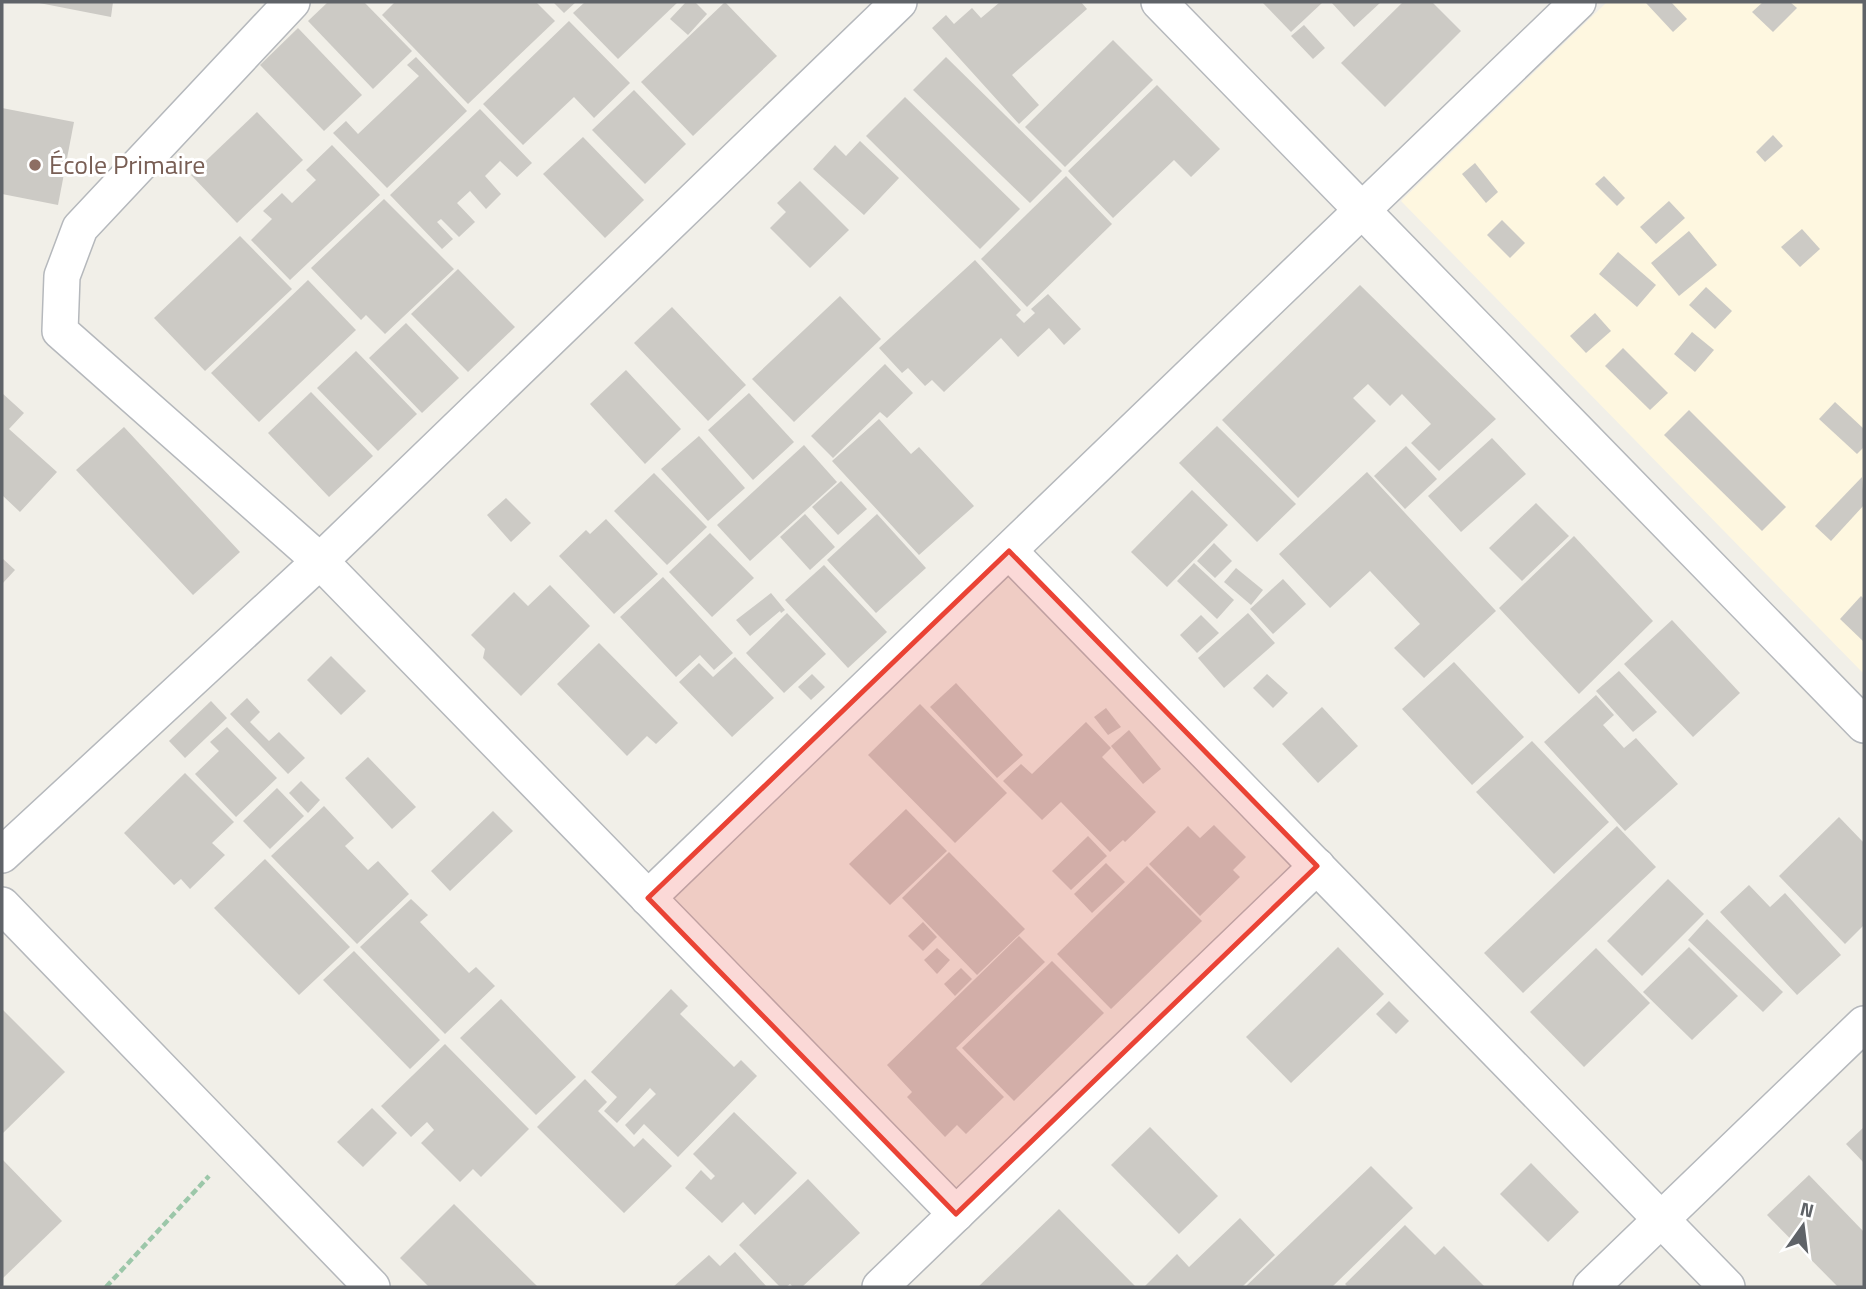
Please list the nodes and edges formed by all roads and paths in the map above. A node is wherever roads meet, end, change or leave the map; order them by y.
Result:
1 (292, 2) edge
2 (899, 2) edge
3 (1159, 2) edge
4 (1578, 2) edge
5 (1362, 210) junction
6 (1009, 551) junction
7 (320, 561) junction
8 (1864, 725) edge
9 (2, 855) edge
10 (1317, 866) junction
11 (648, 898) junction
12 (2, 905) edge
13 (1864, 1024) edge
14 (236, 1147) junction
15 (956, 1213) junction
16 (1661, 1219) junction
17 (106, 1287) edge
18 (372, 1287) edge
19 (880, 1287) edge
20 (1591, 1287) edge
21 (1727, 1287) edge

1 - 7 street
2 - 7 street
3 - 5 street
4 - 5 street
5 - 6 street
5 - 8 street
6 - 10 street
6 - 11 street
7 - 9 street
7 - 11 street
10 - 15 street
10 - 16 street
11 - 15 street
12 - 14 street
13 - 16 street
14 - 17 path
14 - 18 street
15 - 19 street
16 - 20 street
16 - 21 street

